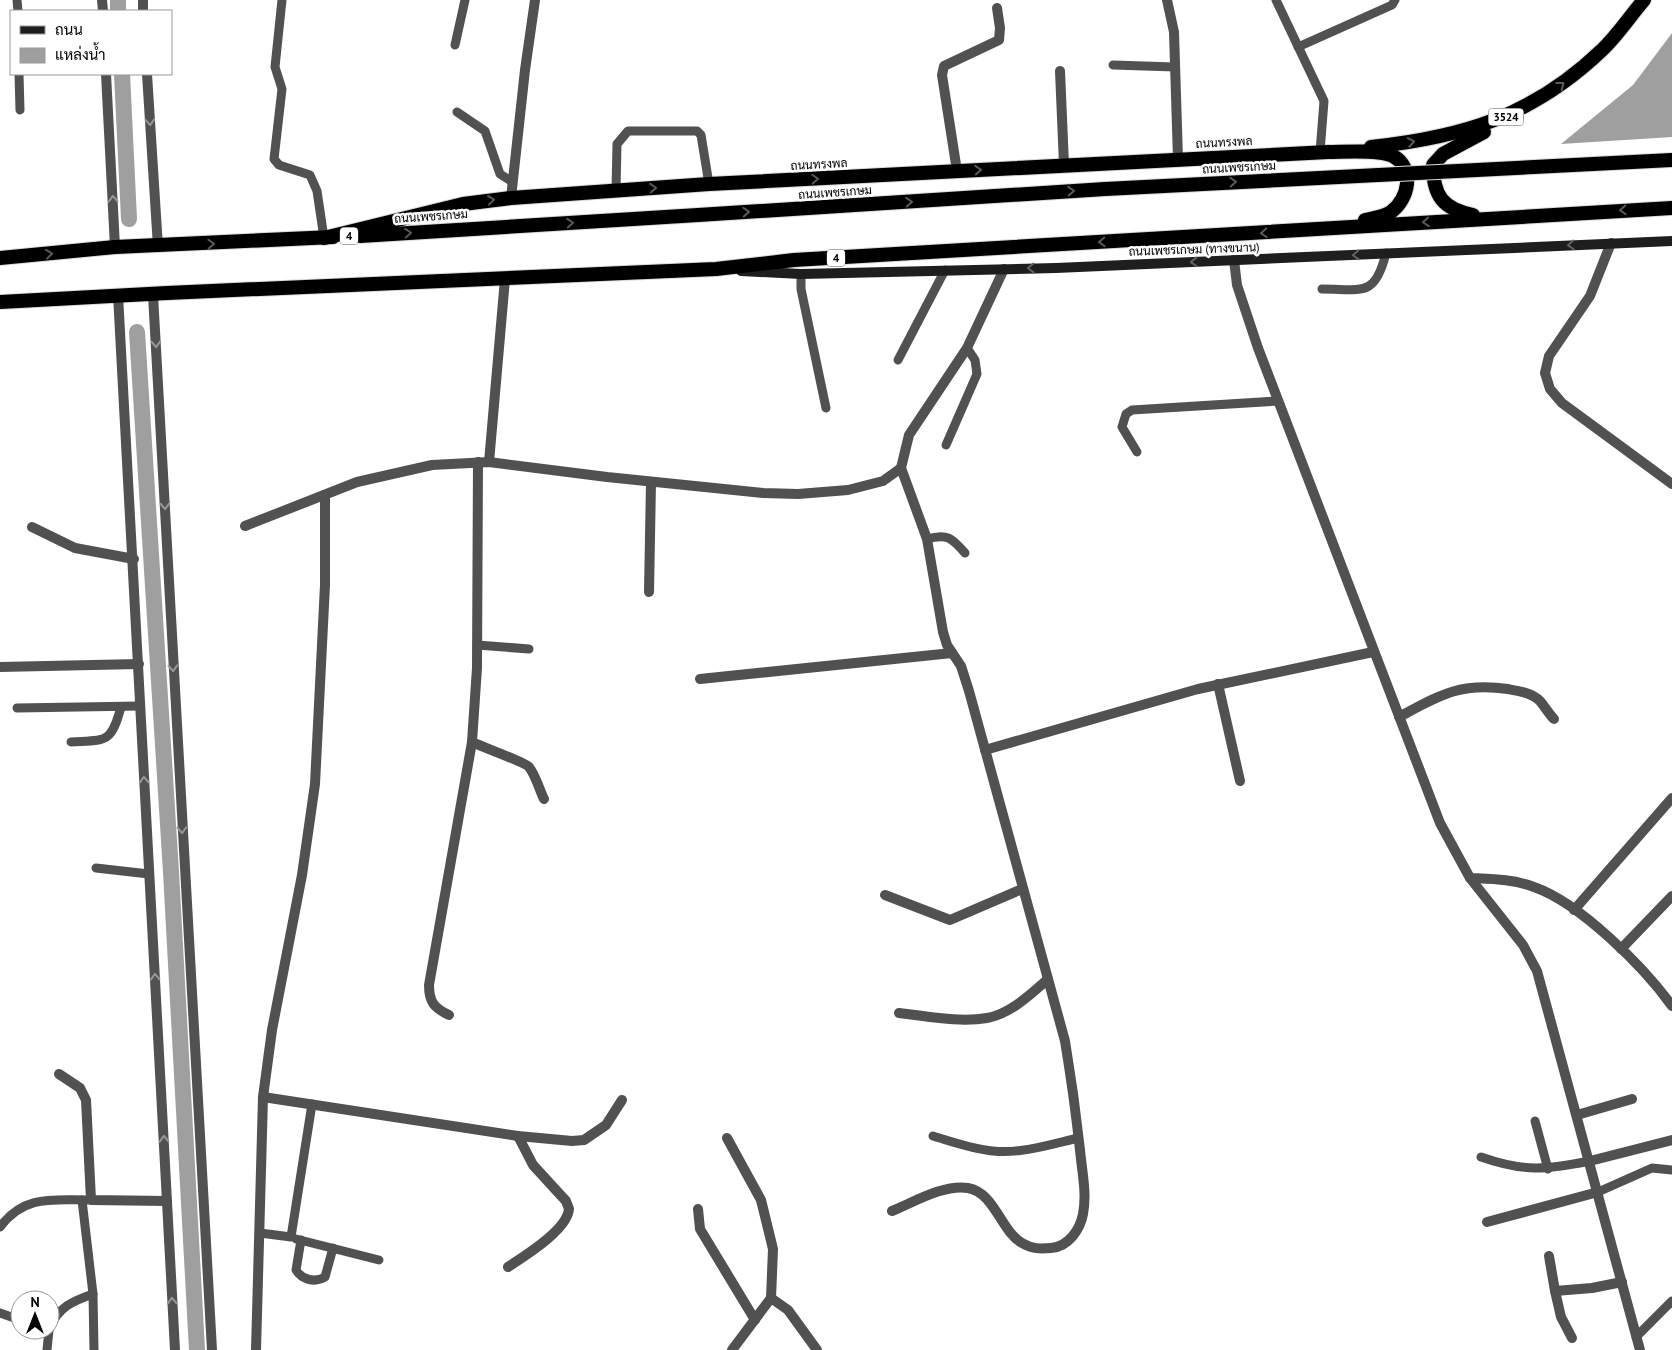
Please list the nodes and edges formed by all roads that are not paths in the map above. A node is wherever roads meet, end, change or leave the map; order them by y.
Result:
1 (282, 0) edge
2 (465, 0) edge
3 (535, 0) edge
4 (1166, 0) edge
5 (1276, 0) edge
6 (1395, 0) edge
7 (1644, 0) edge
8 (997, 8) dead end
9 (455, 45) dead end
10 (1298, 47) junction
11 (1113, 64) dead end
12 (1175, 67) junction
13 (1060, 72) dead end
14 (19, 75) edge
15 (106, 75) edge
16 (147, 75) edge
17 (20, 110) dead end
18 (457, 112) dead end
19 (1506, 117) junction
20 (1324, 152) junction
21 (1178, 159) junction
22 (1672, 160) edge
23 (1064, 165) junction
24 (957, 171) junction
25 (511, 181) junction
26 (709, 184) junction
27 (616, 190) junction
28 (511, 198) junction
29 (1672, 208) edge
30 (1501, 216) junction
31 (1318, 229) junction
32 (324, 238) junction
33 (1672, 241) edge
34 (1611, 243) junction
35 (115, 247) junction
36 (158, 247) junction
37 (1386, 254) junction
38 (0, 258) edge
39 (1234, 260) junction
40 (716, 269) junction
41 (1004, 269) junction
42 (945, 270) junction
43 (801, 274) junction
44 (505, 278) junction
45 (1322, 289) dead end
46 (118, 295) junction
47 (153, 295) junction
48 (0, 302) edge
49 (967, 348) junction
50 (898, 360) dead end
51 (1278, 402) junction
52 (826, 408) dead end
53 (946, 445) dead end
54 (1137, 452) dead end
55 (478, 462) junction
56 (489, 462) junction
57 (901, 468) junction
58 (650, 482) junction
59 (1672, 484) edge
60 (325, 495) junction
61 (245, 526) dead end
62 (32, 528) dead end
63 (927, 539) junction
64 (965, 552) dead end
65 (134, 560) junction
66 (649, 592) dead end
67 (477, 645) junction
68 (529, 649) dead end
69 (1373, 652) junction
70 (952, 653) junction
71 (139, 664) junction
72 (0, 667) edge
73 (700, 679) dead end
74 (1218, 684) junction
75 (140, 706) junction
76 (121, 707) junction
77 (17, 708) dead end
78 (1399, 717) junction
79 (1554, 719) dead end
80 (71, 742) dead end
81 (472, 742) junction
82 (985, 750) junction
83 (1240, 781) dead end
84 (1672, 798) edge
85 (544, 799) dead end
86 (96, 868) dead end
87 (149, 874) junction
88 (1470, 878) junction
89 (1022, 889) junction
90 (885, 895) dead end
91 (1672, 896) edge
92 (1574, 910) junction
93 (1621, 949) junction
94 (1048, 979) junction
95 (1672, 1006) edge
96 (899, 1013) dead end
97 (449, 1015) dead end
98 (59, 1074) dead end
99 (264, 1097) junction
100 (1632, 1098) dead end
101 (622, 1100) dead end
102 (312, 1104) junction
103 (1577, 1115) junction
104 (1535, 1121) dead end
105 (518, 1136) junction
106 (933, 1136) dead end
107 (727, 1138) dead end
108 (1078, 1138) junction
109 (1672, 1140) edge
110 (1481, 1157) dead end
111 (1590, 1161) junction
112 (1548, 1169) junction
113 (1672, 1170) edge
114 (1598, 1192) junction
115 (86, 1200) junction
116 (167, 1201) junction
117 (698, 1209) dead end
118 (892, 1211) dead end
119 (1487, 1222) dead end
120 (0, 1227) edge
121 (260, 1233) junction
122 (291, 1237) junction
123 (301, 1240) junction
124 (333, 1248) junction
125 (1549, 1256) dead end
126 (379, 1260) dead end
127 (508, 1267) dead end
128 (1622, 1282) junction
129 (1555, 1291) junction
130 (93, 1294) junction
131 (771, 1298) junction
132 (1672, 1301) edge
133 (60, 1310) edge
134 (755, 1320) junction
135 (1636, 1337) junction
136 (1572, 1338) dead end
137 (94, 1350) edge
138 (175, 1350) edge
139 (212, 1350) edge
140 (256, 1350) edge
141 (732, 1350) edge
142 (816, 1350) edge
143 (1640, 1350) edge

1 - 32 lane
2 - 9 lane
3 - 25 street
4 - 12 street
5 - 10 lane
6 - 10 lane
19 -> 7 highway, ถนนทรงพล / 3524
8 - 24 street
10 - 20 lane
11 - 12 lane
12 - 21 street
13 - 23 street
14 - 17 lane
35 -> 15 street
16 -> 36 street
18 - 25 lane
20 -> 19 highway, ถนนทรงพล / 3524
19 - 30 highway
20 - 21 highway, ถนนทรงพล
20 - 31 highway
21 - 23 highway, ถนนทรงพล
32 -> 22 highway, ถนนเพชรเกษม / 4, bridge
24 -> 23 highway, ถนนทรงพล
26 -> 24 highway, ถนนทรงพล
25 - 28 street
27 -> 26 highway, ถนนทรงพล
26 - 27 lane
27 - 28 highway, ถนนทรงพล
32 -> 28 highway, ถนนทรงพล
29 -> 30 highway, 4
30 -> 31 highway, 4
31 -> 40 highway, 4
36 -> 32 highway, ถนนเพชรเกษม / 4
33 - 34 main road, ถนนเพชรเกษม (ทางขนาน) / 4
34 -> 37 main road, ถนนเพชรเกษม (ทางขนาน) / 4
34 - 59 street
35 - 36 highway, ถนนเพชรเกษม / 4
38 -> 35 highway, ถนนเพชรเกษม / 4
37 -> 39 main road, ถนนเพชรเกษม (ทางขนาน) / 4
37 - 45 lane
39 -> 41 main road, ถนนเพชรเกษม (ทางขนาน) / 4
39 - 51 street
40 - 43 main road, ถนนเพชรเกษม (ทางขนาน) / 4
40 - 44 highway, 4
41 - 42 main road, ถนนเพชรเกษม (ทางขนาน) / 4
41 - 49 street
42 - 43 main road, ถนนเพชรเกษม (ทางขนาน) / 4
42 - 50 lane
43 - 52 lane
44 - 47 highway, 4
44 - 56 street
46 - 47 highway, 4
46 - 48 highway, 4
46 - 65 street
47 -> 139 street
49 - 53 lane
49 - 57 street
51 - 54 lane
51 - 69 street
55 - 56 street
55 - 60 street
55 - 67 street
56 - 58 street
57 - 58 street
57 - 63 street
58 - 66 street
60 - 61 street
60 - 99 street
62 - 65 street
63 - 64 lane
63 - 70 street
65 - 71 street
67 - 68 lane
67 - 81 street
69 - 74 street
69 - 78 street
70 - 73 street
70 - 82 street
71 - 72 street
71 - 75 street
74 - 82 street
74 - 83 street
75 - 76 lane
87 -> 75 street
76 - 77 lane
76 - 80 lane
78 - 79 street
78 - 88 street
81 - 85 street
81 - 97 street
82 - 89 street
84 - 92 street
86 - 87 lane
116 -> 87 street
88 - 92 street
88 - 103 street
89 - 90 street
89 - 94 street
91 - 93 street
92 - 93 street
93 - 95 street
94 - 96 street
94 - 108 street
98 - 115 street
99 - 102 street
99 - 121 street
100 - 103 street
101 - 105 street
102 - 105 street
102 - 122 lane
103 - 111 street
104 - 112 lane
105 - 127 street
106 - 108 lane
107 - 131 street
108 - 118 street
109 - 111 street
110 - 112 lane
111 - 112 lane
111 - 114 street
113 - 114 lane
114 - 119 street
114 - 128 street
115 - 116 street
115 - 120 lane
115 - 130 lane
138 -> 116 street
117 - 134 street
121 - 122 lane
121 - 140 street
122 - 123 lane
123 - 124 lane
123 - 124 lane
124 - 126 lane
125 - 129 street
128 - 129 street
128 - 135 street
129 - 136 street
130 - 133 lane
130 - 137 lane
131 - 134 street
131 - 142 street
132 - 135 lane
134 - 141 street
135 - 143 street

